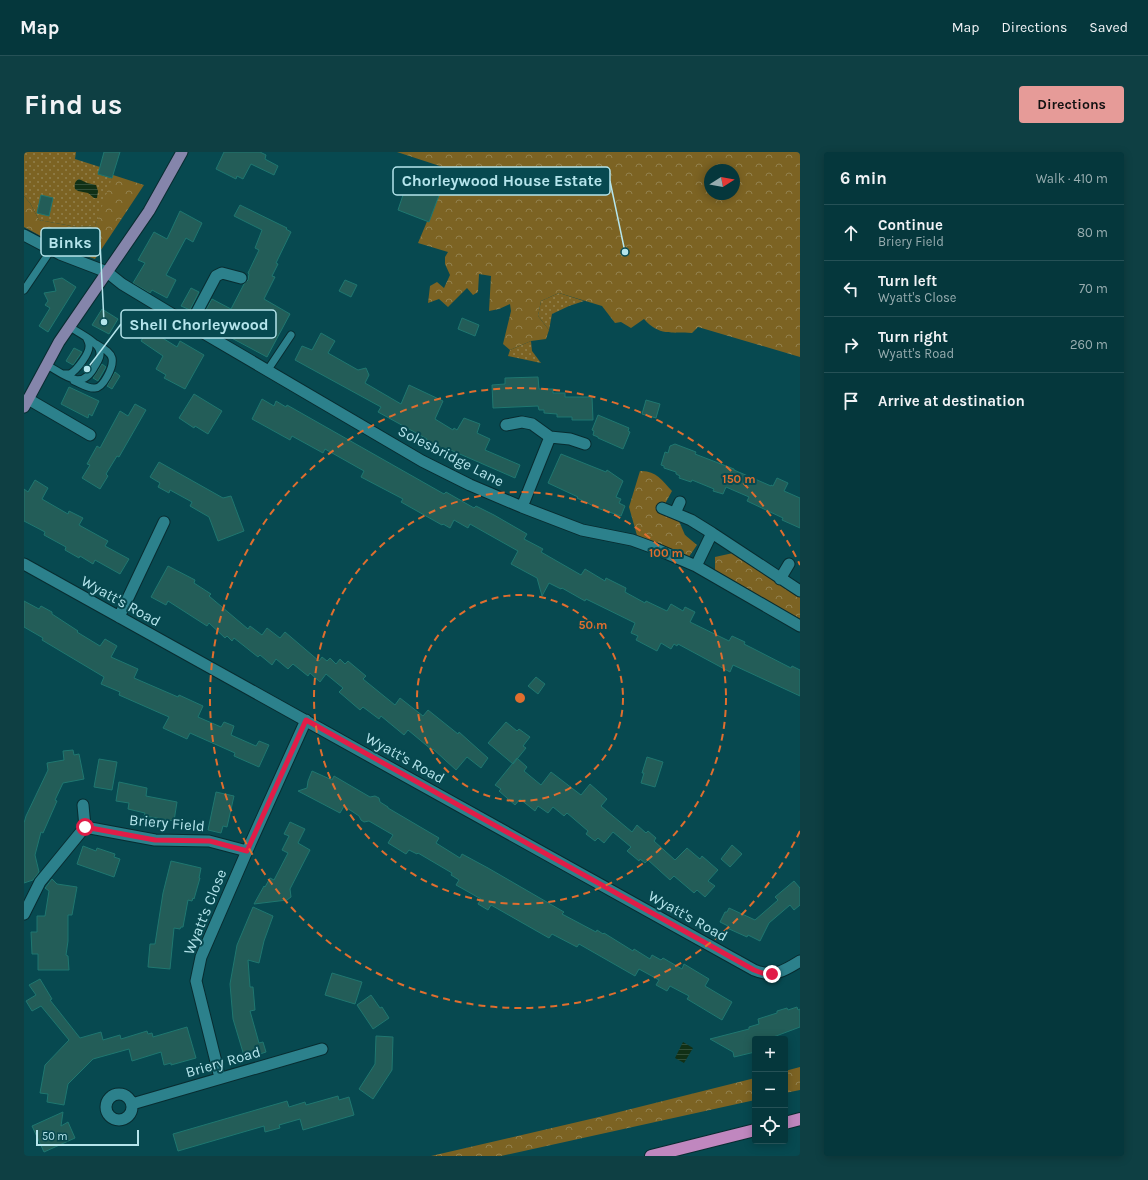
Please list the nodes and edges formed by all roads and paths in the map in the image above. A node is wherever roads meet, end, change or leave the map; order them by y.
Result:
1 (182, 152) edge
2 (24, 235) edge
3 (51, 250) junction
4 (107, 272) junction
5 (241, 278) dead end
6 (24, 290) edge
7 (190, 325) junction
8 (70, 327) junction
9 (291, 335) dead end
10 (87, 339) junction
11 (94, 343) junction
12 (46, 365) junction
13 (267, 371) junction
14 (62, 374) junction
15 (72, 380) junction
16 (26, 403) edge
17 (506, 425) dead end
18 (90, 435) dead end
19 (550, 437) junction
20 (585, 444) dead end
21 (680, 502) dead end
22 (522, 507) junction
23 (662, 508) dead end
24 (675, 514) junction
25 (164, 522) dead end
26 (712, 533) junction
27 (24, 564) edge
28 (790, 564) dead end
29 (696, 566) junction
30 (780, 579) junction
31 (800, 591) edge
32 (119, 618) junction
33 (800, 626) edge
34 (306, 720) junction
35 (83, 805) dead end
36 (85, 827) junction
37 (247, 851) junction
38 (24, 914) edge
39 (800, 961) edge
40 (322, 1049) dead end
41 (220, 1078) junction
42 (132, 1104) dead end
43 (800, 1119) edge
44 (788, 1122) edge
45 (752, 1131) edge
46 (651, 1156) edge

1 - 4 main road
2 - 3 street, Solesbridge Lane
3 - 4 street, Solesbridge Lane
3 - 6 lane
4 - 7 street, Solesbridge Lane
4 - 8 main road
5 - 7 street
7 - 13 street, Solesbridge Lane
8 - 10 lane
8 - 12 main road
9 - 13 lane
10 - 11 lane
10 - 14 lane
11 - 15 lane
11 - 15 lane
12 - 14 lane
12 - 16 main road
13 - 22 street, Solesbridge Lane
14 - 15 lane
16 - 18 street
17 - 19 street
19 - 20 street
19 - 22 street
21 - 24 street
22 - 29 street, Solesbridge Lane
23 - 24 street
24 - 26 street
25 - 32 street
26 - 29 street
26 - 30 street
27 - 32 street, Wyatt's Road
28 - 30 street
29 - 33 street, Solesbridge Lane
30 - 31 street
32 - 34 street, Wyatt's Road
34 - 37 street, Wyatt's Close
34 - 39 street, Wyatt's Road
35 - 36 street
36 - 37 street, Briery Field
36 - 38 street
37 - 41 street, Wyatt's Close
40 - 41 street, Briery Road
41 - 42 street, Briery Road
43 - 44 highway
45 - 46 highway

